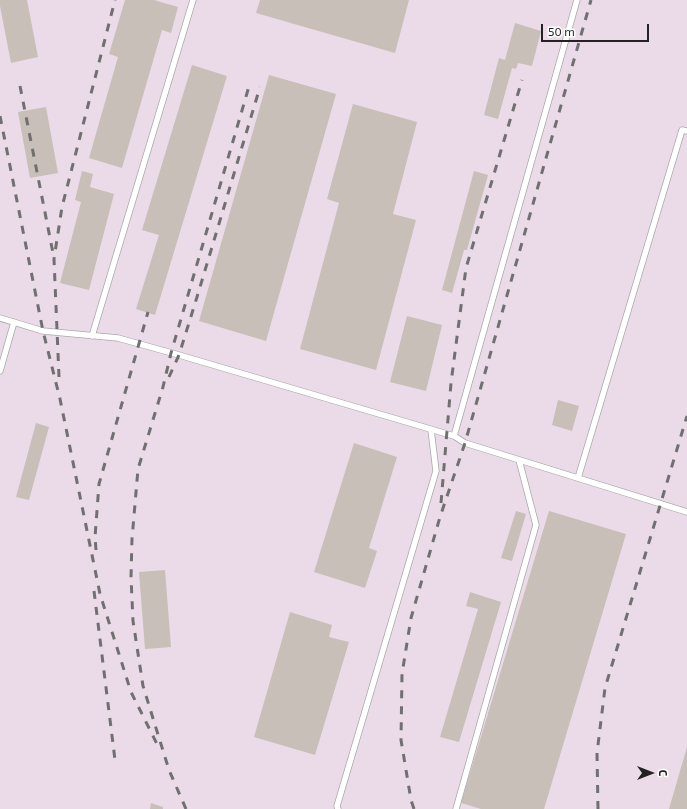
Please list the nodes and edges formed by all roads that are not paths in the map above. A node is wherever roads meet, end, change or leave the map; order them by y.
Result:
1 (193, 0) edge
2 (578, 0) edge
3 (687, 131) edge
4 (0, 318) edge
5 (14, 322) junction
6 (92, 336) junction
7 (0, 371) edge
8 (431, 430) junction
9 (454, 436) junction
10 (519, 460) junction
11 (578, 478) junction
12 (687, 512) edge
13 (338, 809) edge
14 (456, 809) edge

1 - 6 lane
2 - 9 lane
3 - 11 lane
4 - 5 lane
5 - 6 lane
5 - 7 lane
6 - 8 lane
8 - 9 lane
8 - 13 lane
9 - 10 lane
10 - 11 lane
10 - 14 lane
11 - 12 lane

